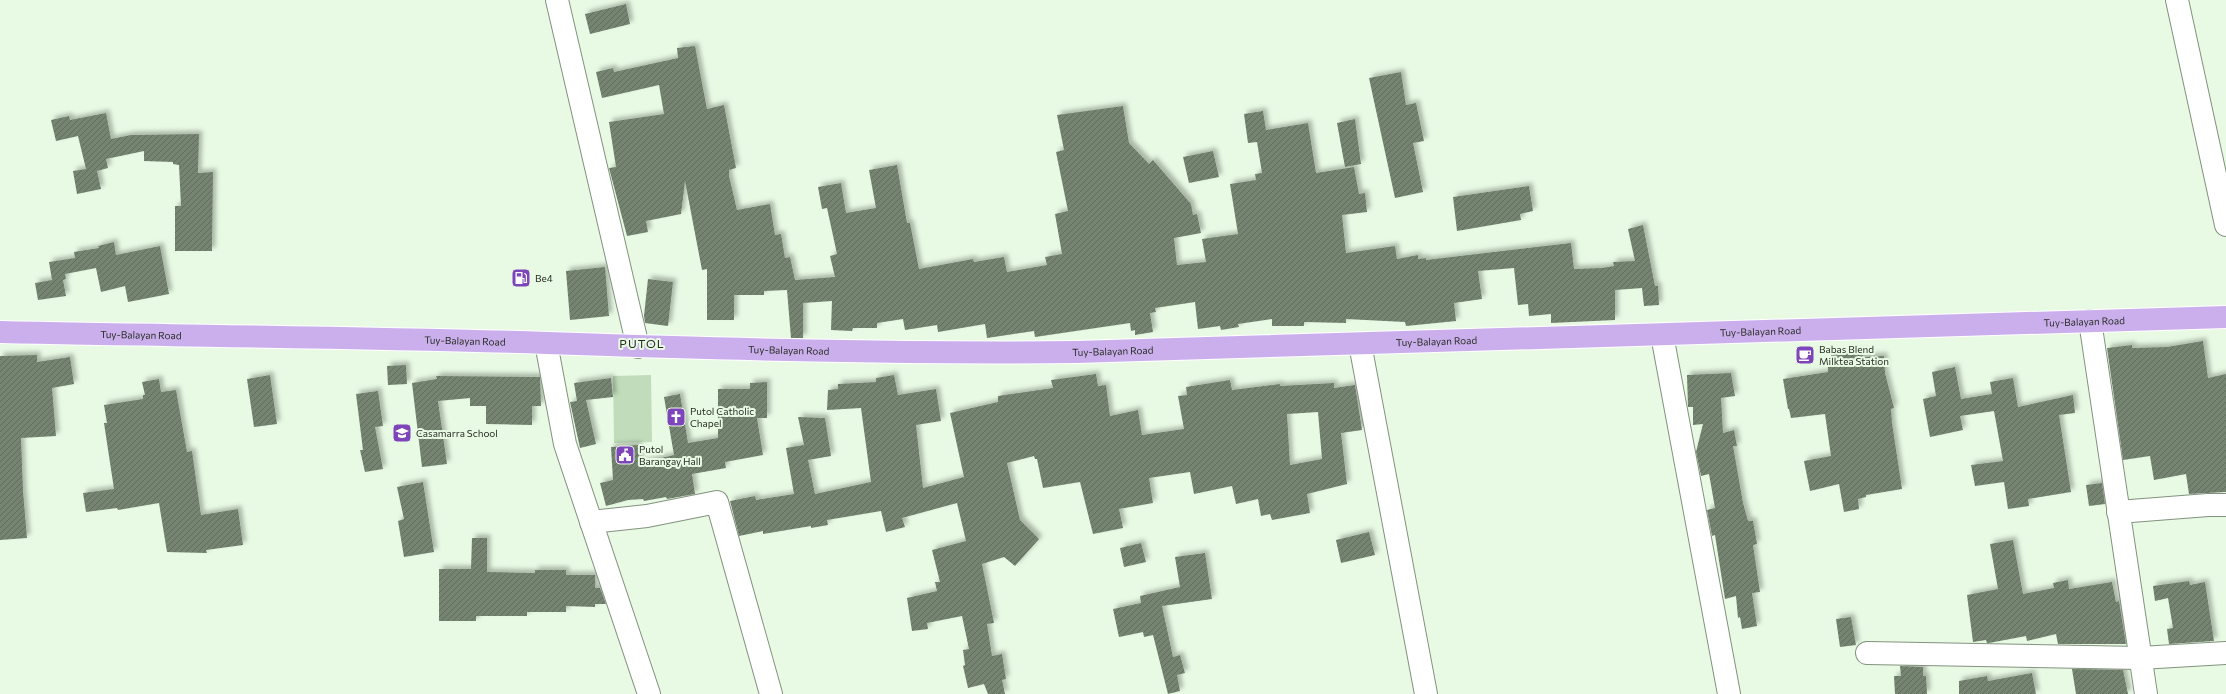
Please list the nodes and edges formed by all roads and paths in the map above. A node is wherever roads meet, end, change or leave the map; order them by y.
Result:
1 (557, 0) edge
2 (2176, 0) edge
3 (2226, 225) edge
4 (2226, 317) edge
5 (2090, 321) junction
6 (0, 332) edge
7 (1662, 335) junction
8 (546, 343) junction
9 (1360, 344) junction
10 (638, 347) junction
11 (2226, 505) edge
12 (2118, 512) junction
13 (591, 522) junction
14 (1867, 653) dead end
15 (2226, 653) edge
16 (2140, 658) junction
17 (649, 694) edge
18 (771, 694) edge
19 (1426, 694) edge
20 (1729, 694) edge
21 (2146, 694) edge

1 - 10 street
2 - 3 street
4 - 5 main road, Tuy-Balayan Road
5 - 7 main road, Tuy-Balayan Road
5 - 12 street
6 - 8 main road, Tuy-Balayan Road
7 - 9 main road, Tuy-Balayan Road
7 - 20 street
8 - 10 main road, Tuy-Balayan Road
8 - 13 street
9 - 10 main road, Tuy-Balayan Road
9 - 19 street
11 - 12 street
12 - 16 street
13 - 17 street
13 - 18 street
14 - 16 street
15 - 16 street
16 - 21 street

